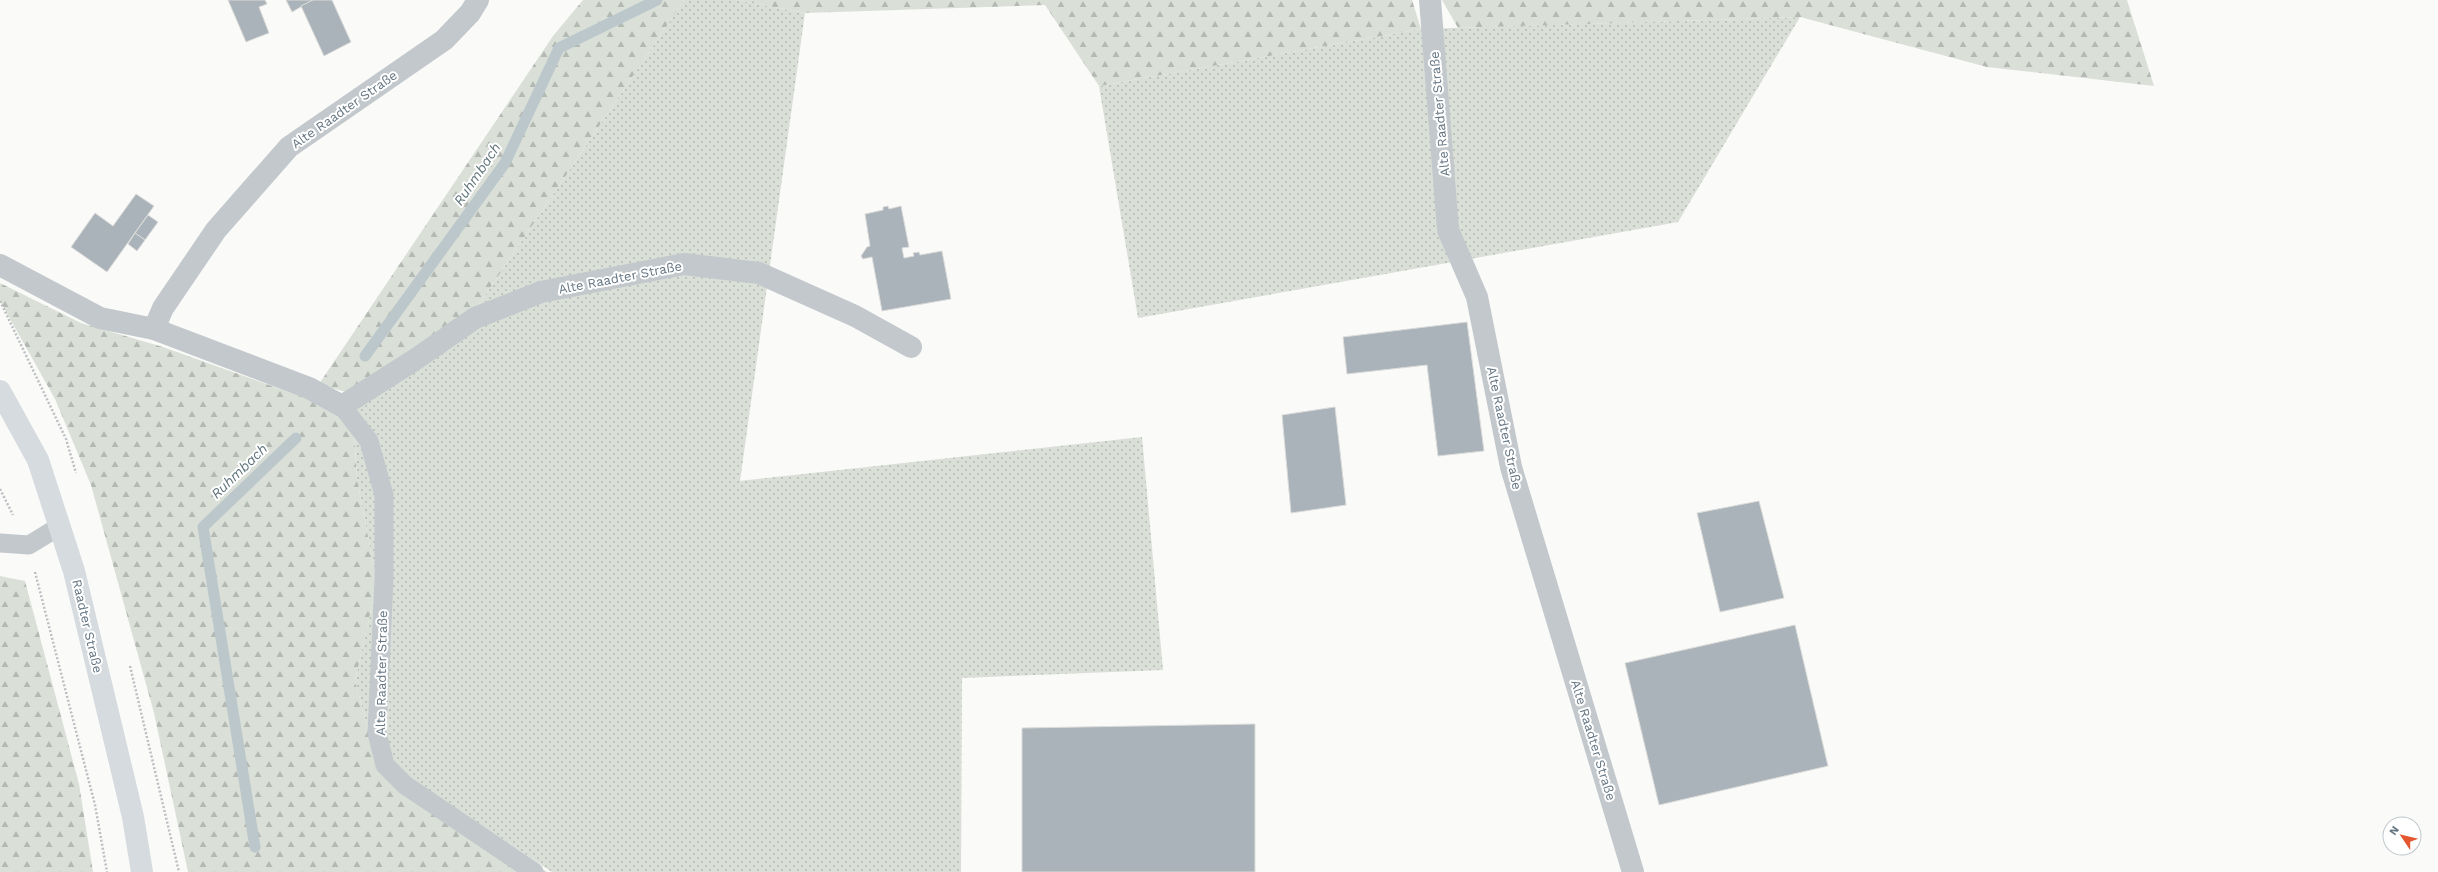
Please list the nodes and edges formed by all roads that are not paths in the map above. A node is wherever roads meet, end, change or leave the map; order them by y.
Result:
1 (478, 0) edge
2 (1430, 0) edge
3 (0, 265) edge
4 (154, 329) junction
5 (911, 347) dead end
6 (0, 391) edge
7 (342, 406) junction
8 (60, 526) junction
9 (0, 543) edge
10 (142, 872) edge
11 (534, 872) edge
12 (1633, 872) edge

1 - 4 street, Alte Raadter Straße
2 - 12 street, Alte Raadter Straße
3 - 4 street, Alte Raadter Straße
4 - 7 street, Alte Raadter Straße
5 - 7 street, Alte Raadter Straße
6 - 8 main road, Raadter Straße
7 - 11 lane, Alte Raadter Straße
8 - 9 lane
8 - 10 main road, Raadter Straße

